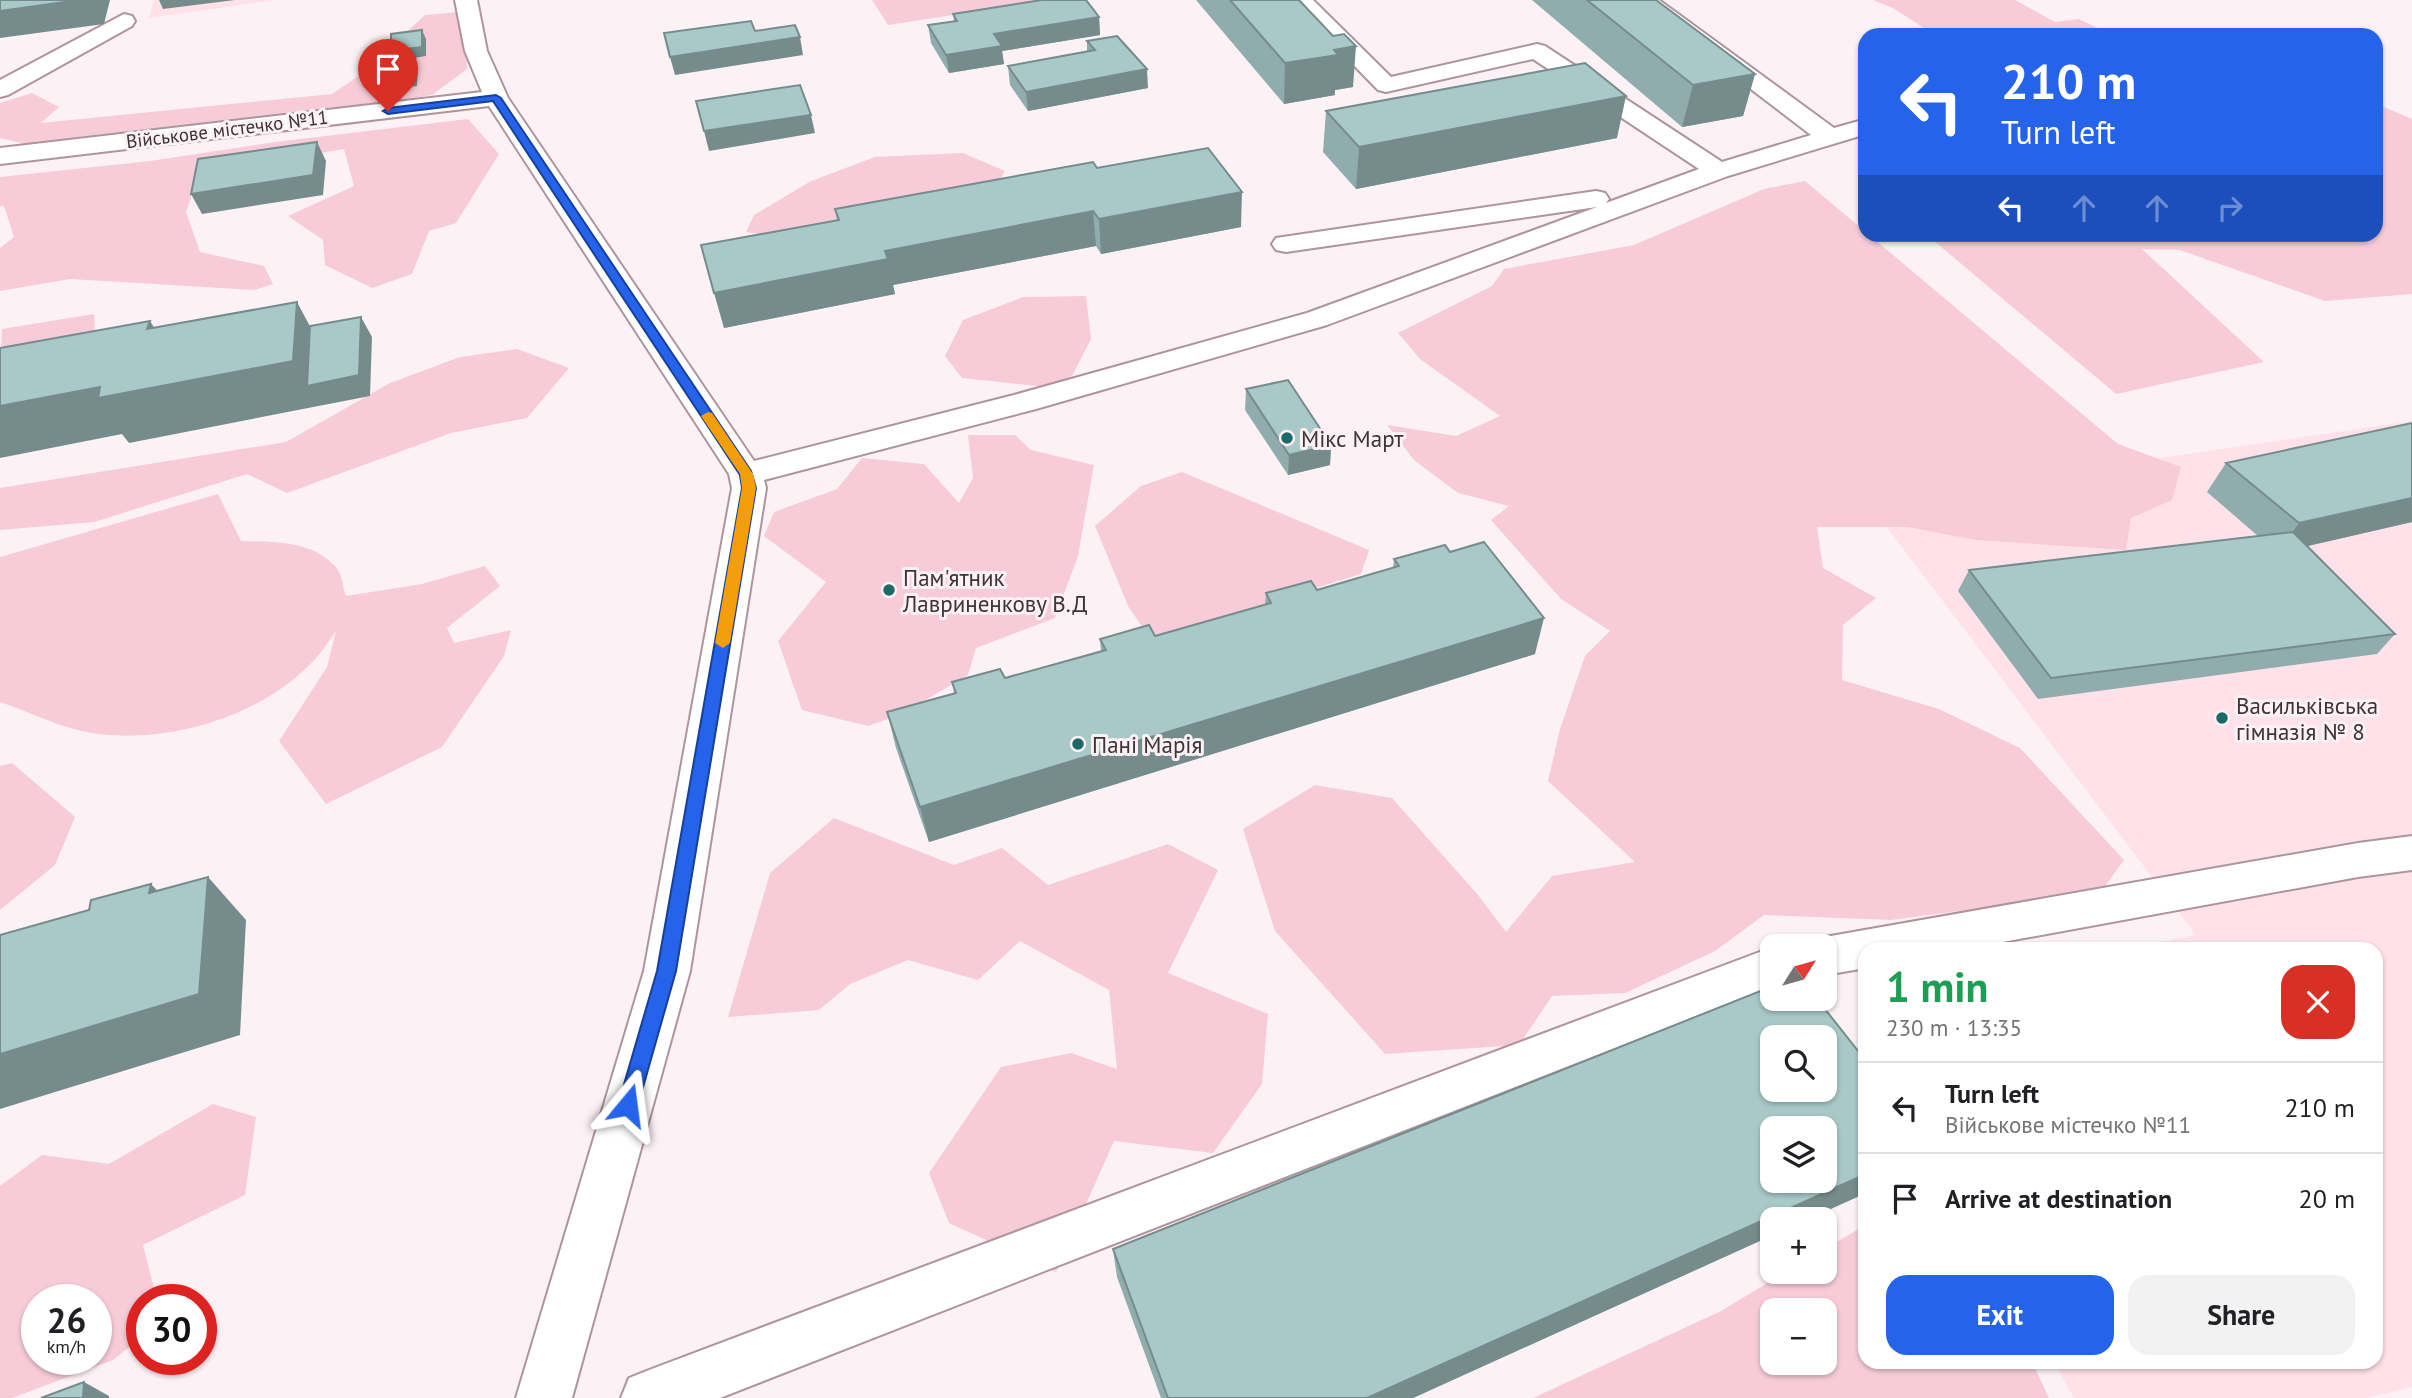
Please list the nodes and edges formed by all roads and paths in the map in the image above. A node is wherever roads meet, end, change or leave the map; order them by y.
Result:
1 (466, 0) edge
2 (1301, 0) edge
3 (1646, 0) edge
4 (124, 21) dead end
5 (0, 90) edge
6 (496, 98) junction
7 (1858, 128) edge
8 (1829, 136) junction
9 (0, 156) edge
10 (1719, 171) junction
11 (1675, 187) junction
12 (1286, 244) dead end
13 (746, 474) junction
14 (2412, 853) edge
15 (1906, 942) edge
16 (1858, 950) edge
17 (1838, 954) edge
18 (1760, 971) edge
19 (544, 1398) edge
20 (649, 1398) edge

1 - 6 street
2 - 10 street
3 - 8 street
4 - 5 street
6 - 9 street, Військове містечко №11
6 - 13 street
7 - 8 street
8 - 10 street
10 - 11 street
11 - 12 street
11 - 13 street
13 - 19 street
14 - 15 street
16 - 17 street
18 - 20 street

